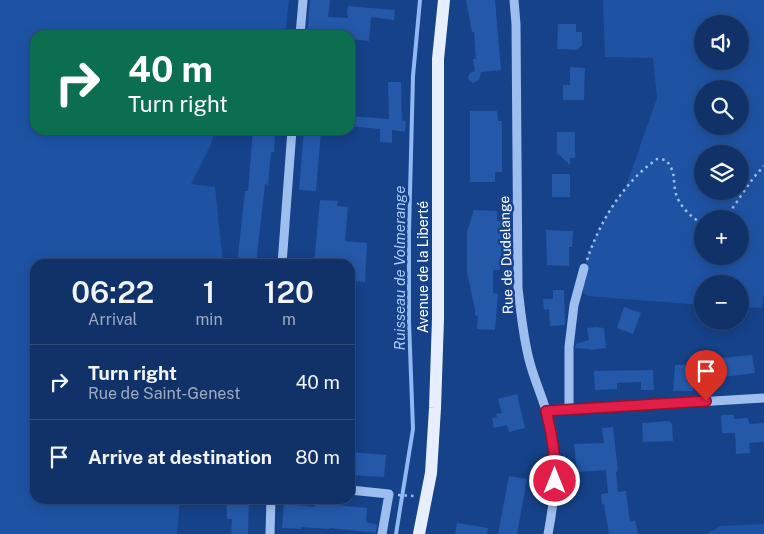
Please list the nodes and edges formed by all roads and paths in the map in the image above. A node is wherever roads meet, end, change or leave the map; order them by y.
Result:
1 (302, 0) edge
2 (444, 0) edge
3 (514, 0) edge
4 (300, 30) edge
5 (292, 135) edge
6 (764, 166) edge
7 (731, 210) edge
8 (694, 218) edge
9 (282, 259) edge
10 (584, 268) joint
11 (764, 398) edge
12 (569, 409) junction
13 (546, 411) junction
14 (355, 491) edge
15 (389, 494) junction
16 (426, 497) junction
17 (271, 504) edge
18 (270, 534) edge
19 (382, 534) edge
20 (419, 534) edge
21 (548, 534) edge

1 - 4 street
2 - 16 main road, Avenue de la Liberté
3 - 13 street, Rue de Dudelange
5 - 9 street
6 - 7 path
8 - 10 path
10 - 12 street
11 - 12 street
12 - 13 street
13 - 21 street, Rue de Dudelange
14 - 15 street
15 - 16 path
15 - 19 street
16 - 20 main road, Avenue de la Liberté
17 - 18 street

